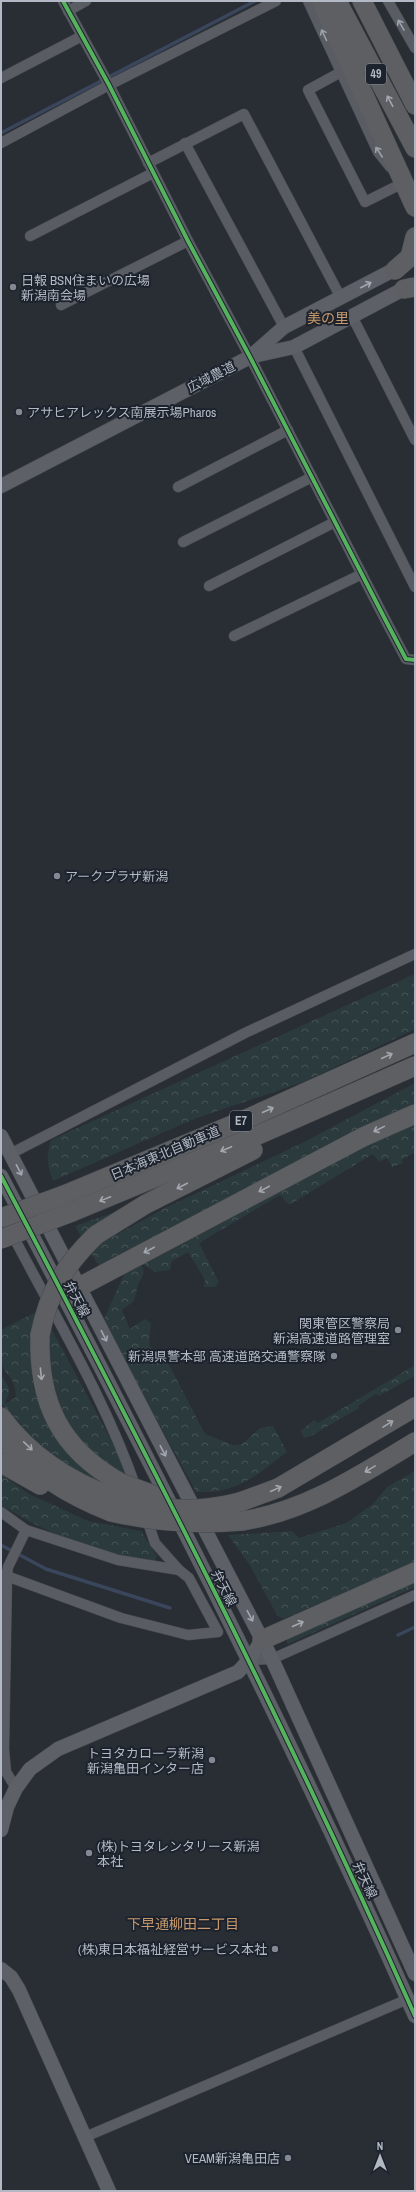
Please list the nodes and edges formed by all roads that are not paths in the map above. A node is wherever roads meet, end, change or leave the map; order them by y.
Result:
1 (63, 1) edge
2 (86, 1) edge
3 (276, 1) edge
4 (308, 1) edge
5 (321, 1) edge
6 (337, 1) edge
7 (362, 1) edge
8 (388, 1) edge
9 (68, 11) junction
10 (372, 21) junction
11 (82, 36) junction
12 (415, 48) edge
13 (341, 72) junction
14 (1, 78) edge
15 (106, 80) junction
16 (415, 86) edge
17 (415, 105) edge
18 (1, 143) edge
19 (185, 143) junction
20 (415, 148) edge
21 (148, 163) junction
22 (153, 173) junction
23 (403, 183) junction
24 (415, 207) edge
25 (30, 236) dead end
26 (415, 237) edge
27 (188, 242) junction
28 (415, 259) edge
29 (395, 270) junction
30 (411, 286) edge
31 (341, 298) junction
32 (61, 305) dead end
33 (352, 316) junction
34 (284, 327) junction
35 (294, 347) junction
36 (250, 357) junction
37 (288, 430) junction
38 (415, 440) edge
39 (312, 477) junction
40 (1, 486) edge
41 (178, 487) dead end
42 (335, 522) junction
43 (183, 542) dead end
44 (362, 574) junction
45 (209, 586) dead end
46 (415, 587) edge
47 (234, 636) dead end
48 (415, 660) edge
49 (415, 954) edge
50 (415, 1043) edge
51 (409, 1069) edge
52 (415, 1114) edge
53 (1, 1136) edge
54 (10, 1154) junction
55 (1, 1176) edge
56 (63, 1191) junction
57 (1, 1211) edge
58 (1, 1218) edge
59 (1, 1238) edge
60 (71, 1291) junction
61 (415, 1407) edge
62 (1, 1417) edge
63 (1, 1438) edge
64 (415, 1442) edge
65 (1, 1463) edge
66 (116, 1498) junction
67 (1, 1512) edge
68 (24, 1533) junction
69 (179, 1570) junction
70 (415, 1572) edge
71 (6, 1573) edge
72 (415, 1595) edge
73 (262, 1640) junction
74 (272, 1659) junction
75 (249, 1660) junction
76 (16, 1788) junction
77 (1, 1830) edge
78 (1, 1969) edge
79 (415, 1974) edge
80 (408, 1999) junction
81 (415, 2016) edge
82 (85, 2137) junction
83 (109, 2191) edge

1 - 9 street
2 - 9 street
3 - 15 street
13 -> 4 street
5 - 23 highway
20 -> 6 highway, 49
7 - 10 highway, 49
12 -> 8 street
9 - 11 street
10 - 16 highway
10 - 17 highway, 49
11 - 14 street
11 - 15 street
23 -> 13 street
13 - 23 street
15 - 18 street
15 - 21 street
19 - 21 street
19 - 31 street
19 - 34 street
21 - 22 street
22 - 25 street
22 - 27 street
23 - 24 highway
26 - 29 highway
27 - 32 street
27 - 36 street
28 - 29 street, 広域農道
31 -> 29 street, 広域農道
30 - 33 street
31 - 34 street, 広域農道
33 - 35 street
33 - 38 street
34 - 36 street, 広域農道
35 - 36 street
35 - 46 street
36 - 37 street
36 - 40 street, 広域農道
37 - 39 street
37 - 41 street
39 - 42 street
39 - 43 street
42 - 44 street
42 - 45 street
44 - 47 street
44 - 48 street
49 - 54 street
56 -> 50 highway, E7
51 -> 59 highway, 日本海東北自動車道 / E7, bridge
51 -> 66 highway, bridge
52 -> 60 highway
53 - 54 street, 弁天線
54 -> 60 street, 弁天線
55 - 60 street, 弁天線
56 - 57 highway
56 - 58 highway, bridge
57 - 69 street
60 -> 73 street, 弁天線
60 - 75 street, 弁天線
66 -> 61 highway, bridge
62 -> 66 highway
63 - 66 highway
64 -> 66 highway, bridge
65 - 66 highway
67 - 68 street
68 - 69 street
68 - 71 street
69 - 71 street
73 -> 70 highway
71 - 76 street
72 - 74 street
73 - 74 street, 弁天線
73 - 75 street
74 - 75 street
74 - 79 street, 弁天線
75 - 76 street
75 - 80 street, 弁天線
76 - 77 street
78 - 82 street
80 - 81 street, 弁天線
80 - 82 street
82 - 83 street

